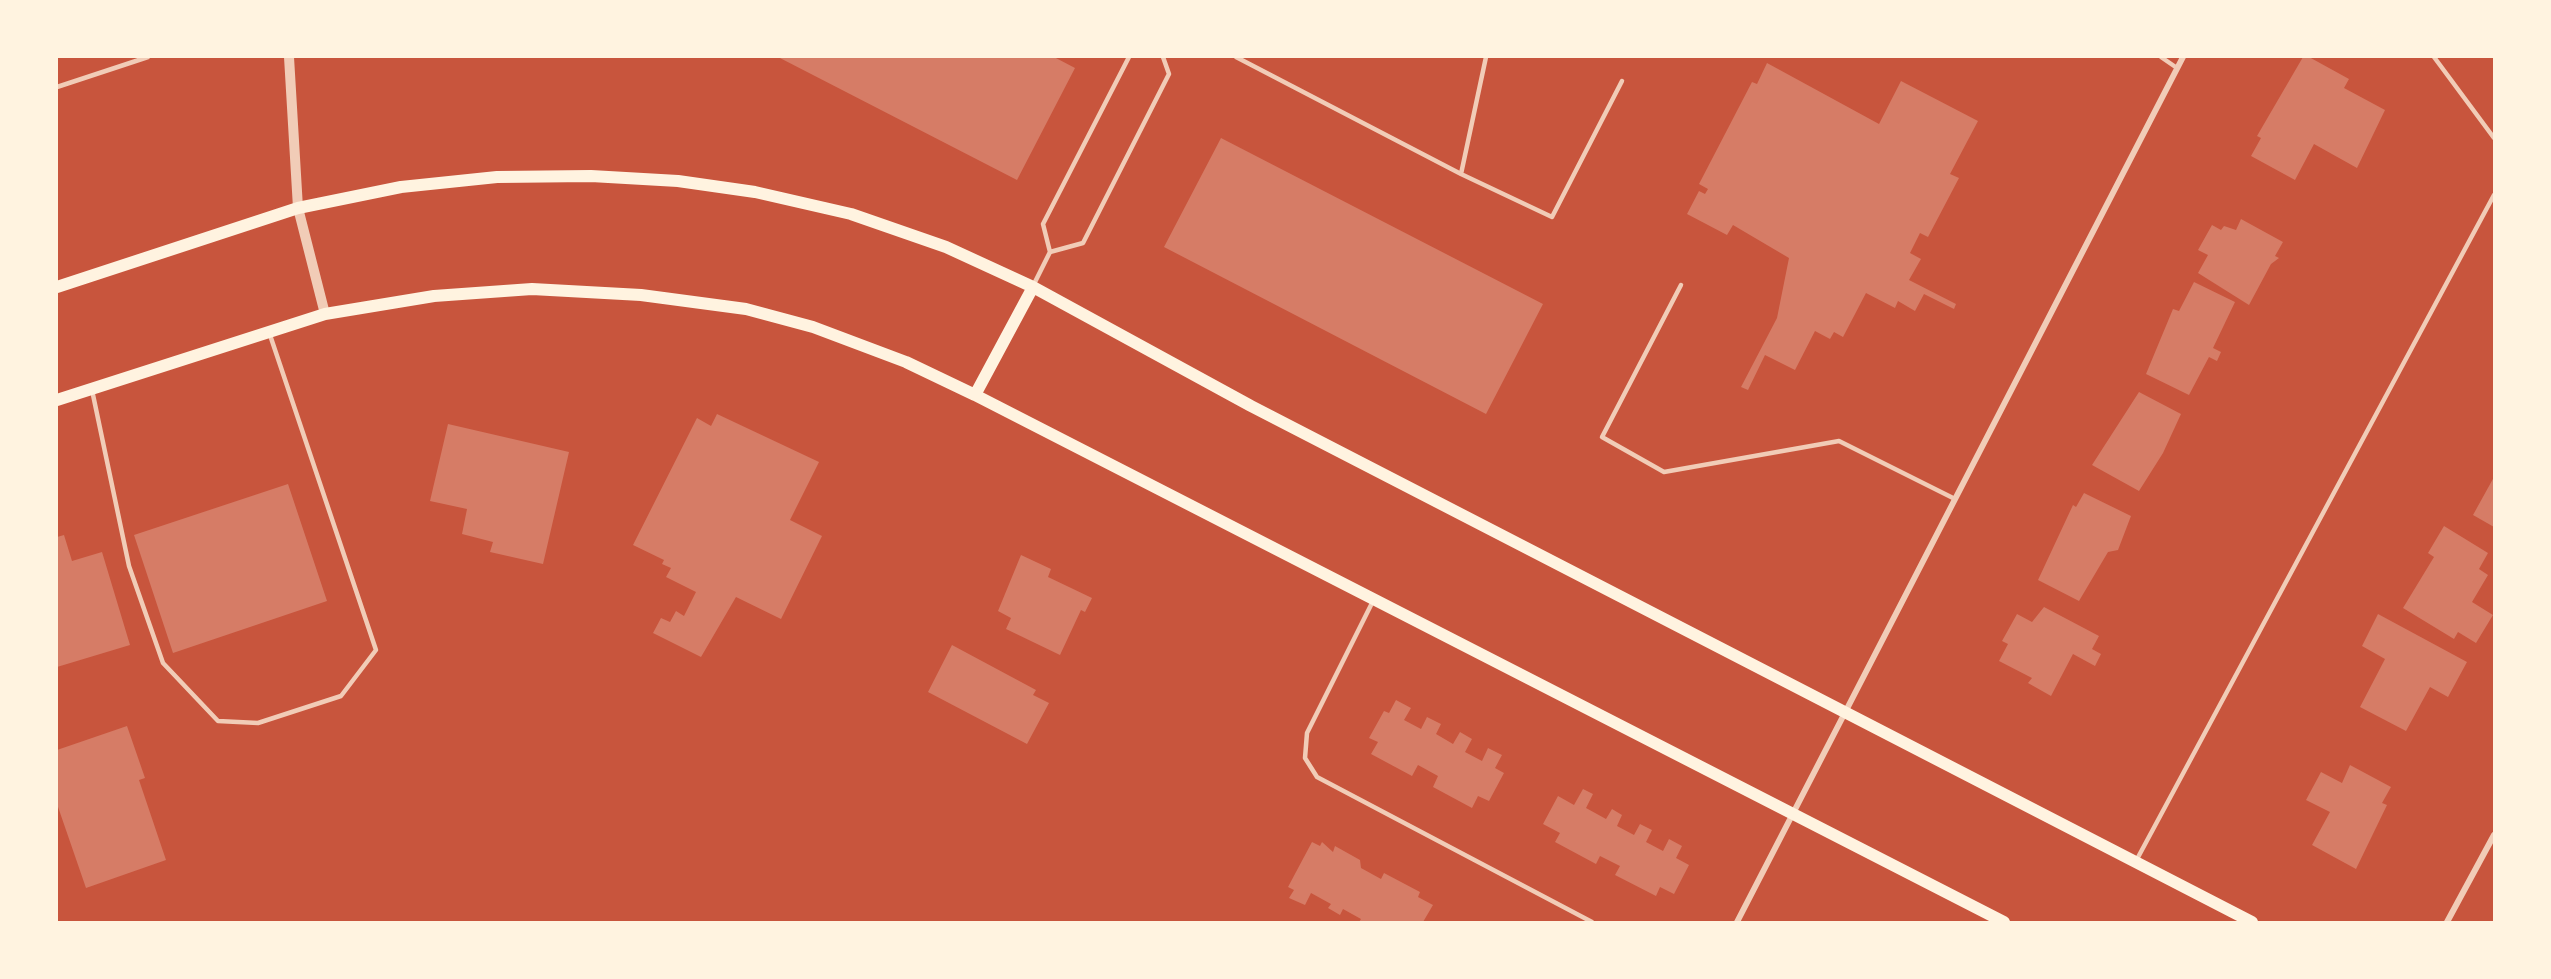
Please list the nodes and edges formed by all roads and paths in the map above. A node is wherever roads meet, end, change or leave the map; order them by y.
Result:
1 (148, 57) edge
2 (289, 57) edge
3 (1129, 57) edge
4 (1163, 57) edge
5 (1236, 57) edge
6 (1486, 57) edge
7 (2161, 57) edge
8 (2183, 57) edge
9 (2434, 57) edge
10 (2177, 68) junction
11 (1622, 81) dead end
12 (57, 87) edge
13 (2494, 138) edge
14 (1461, 174) junction
15 (2494, 195) edge
16 (298, 208) junction
17 (1050, 252) junction
18 (1681, 285) dead end
19 (57, 287) edge
20 (1033, 287) junction
21 (325, 314) junction
22 (268, 331) junction
23 (91, 387) junction
24 (975, 395) junction
25 (57, 400) edge
26 (1955, 499) junction
27 (1374, 599) junction
28 (1846, 713) junction
29 (1794, 815) junction
30 (2494, 835) edge
31 (2135, 862) junction
32 (1592, 922) edge
33 (1737, 922) edge
34 (2004, 922) edge
35 (2252, 922) edge
36 (2447, 922) edge

1 - 12 lane
2 - 16 street
3 - 17 lane
4 - 17 lane
5 - 14 lane
6 - 14 lane
7 - 10 lane
8 - 10 street
9 - 13 lane
10 - 26 street
11 - 14 lane
15 - 31 lane
16 - 19 main road
16 - 20 main road
16 - 21 street
17 - 20 lane
18 - 26 lane
20 - 24 main road
20 - 28 main road
21 - 22 main road
21 - 24 main road
22 - 23 main road
22 - 23 lane
23 - 25 main road
24 - 27 main road
26 - 28 street
27 - 29 main road
27 - 32 lane
28 - 29 street
28 - 31 main road
29 - 33 street
29 - 34 main road
30 - 36 street
31 - 35 main road

